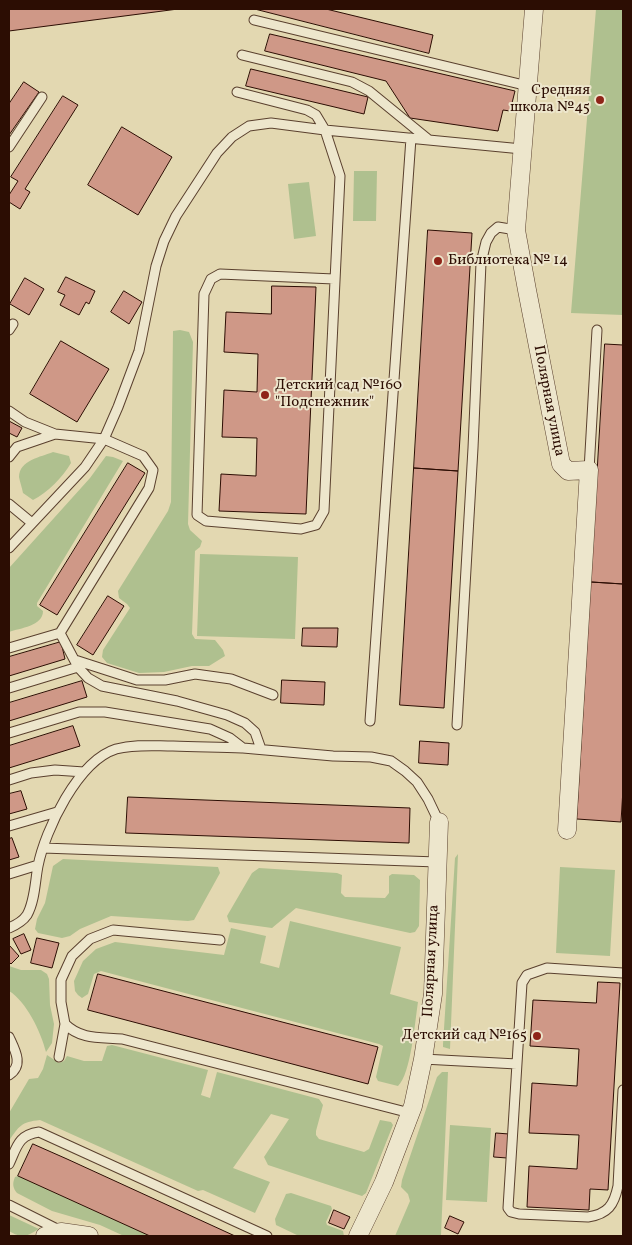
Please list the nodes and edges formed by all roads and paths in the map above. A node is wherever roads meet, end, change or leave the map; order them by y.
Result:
1 (534, 9) edge
2 (254, 20) dead end
3 (242, 56) dead end
4 (528, 86) junction
5 (236, 92) dead end
6 (42, 97) dead end
7 (325, 130) junction
8 (411, 138) junction
9 (429, 140) junction
10 (9, 147) edge
11 (522, 149) junction
12 (516, 230) junction
13 (334, 279) junction
14 (597, 330) dead end
15 (9, 411) edge
16 (54, 434) junction
17 (104, 439) junction
18 (9, 457) edge
19 (588, 470) junction
20 (9, 504) edge
21 (32, 523) junction
22 (9, 548) edge
23 (60, 633) junction
24 (9, 648) edge
25 (77, 664) junction
26 (9, 688) edge
27 (273, 694) dead end
28 (370, 721) dead end
29 (457, 725) dead end
30 (9, 733) edge
31 (243, 748) junction
32 (261, 749) junction
33 (84, 772) junction
34 (9, 780) edge
35 (57, 812) junction
36 (439, 822) joint
37 (9, 826) edge
38 (567, 830) dead end
39 (43, 848) junction
40 (437, 862) junction
41 (38, 865) junction
42 (9, 874) edge
43 (9, 928) edge
44 (220, 940) dead end
45 (623, 973) edge
46 (65, 1024) junction
47 (9, 1037) edge
48 (59, 1058) dead end
49 (423, 1059) junction
50 (517, 1064) junction
51 (9, 1075) edge
52 (623, 1090) edge
53 (410, 1112) junction
54 (9, 1164) edge
55 (9, 1204) edge
56 (69, 1235) edge
57 (267, 1236) edge
58 (358, 1236) edge

1 - 4 street, Полярная улица
2 - 4 lane
3 - 9 lane
4 - 11 street, Полярная улица
5 - 7 lane
6 - 10 lane
7 - 8 lane
7 - 13 lane
7 - 17 lane
8 - 9 lane
8 - 28 lane
9 - 11 lane
11 - 12 street, Полярная улица
12 - 19 street, Полярная улица
12 - 29 lane
13 - 13 lane
14 - 19 lane
15 - 16 lane
16 - 17 lane
16 - 18 lane
17 - 21 lane
17 - 23 lane
19 - 38 street
20 - 21 lane
21 - 22 lane
23 - 24 lane
23 - 25 lane
25 - 26 lane
25 - 27 lane
25 - 32 lane
30 - 31 lane
31 - 32 lane
31 - 33 lane
32 - 36 lane
33 - 34 lane
33 - 35 lane
35 - 37 lane
35 - 39 lane
36 - 40 street, Полярная улица
39 - 40 lane
39 - 41 lane
40 - 49 street, Полярная улица
41 - 42 lane
41 - 43 lane
44 - 46 lane
45 - 50 lane
46 - 48 lane
46 - 53 lane
47 - 51 lane
49 - 50 lane
49 - 53 street, Полярная улица
50 - 52 lane
53 - 58 street, Полярная улица
54 - 57 lane
55 - 56 lane

